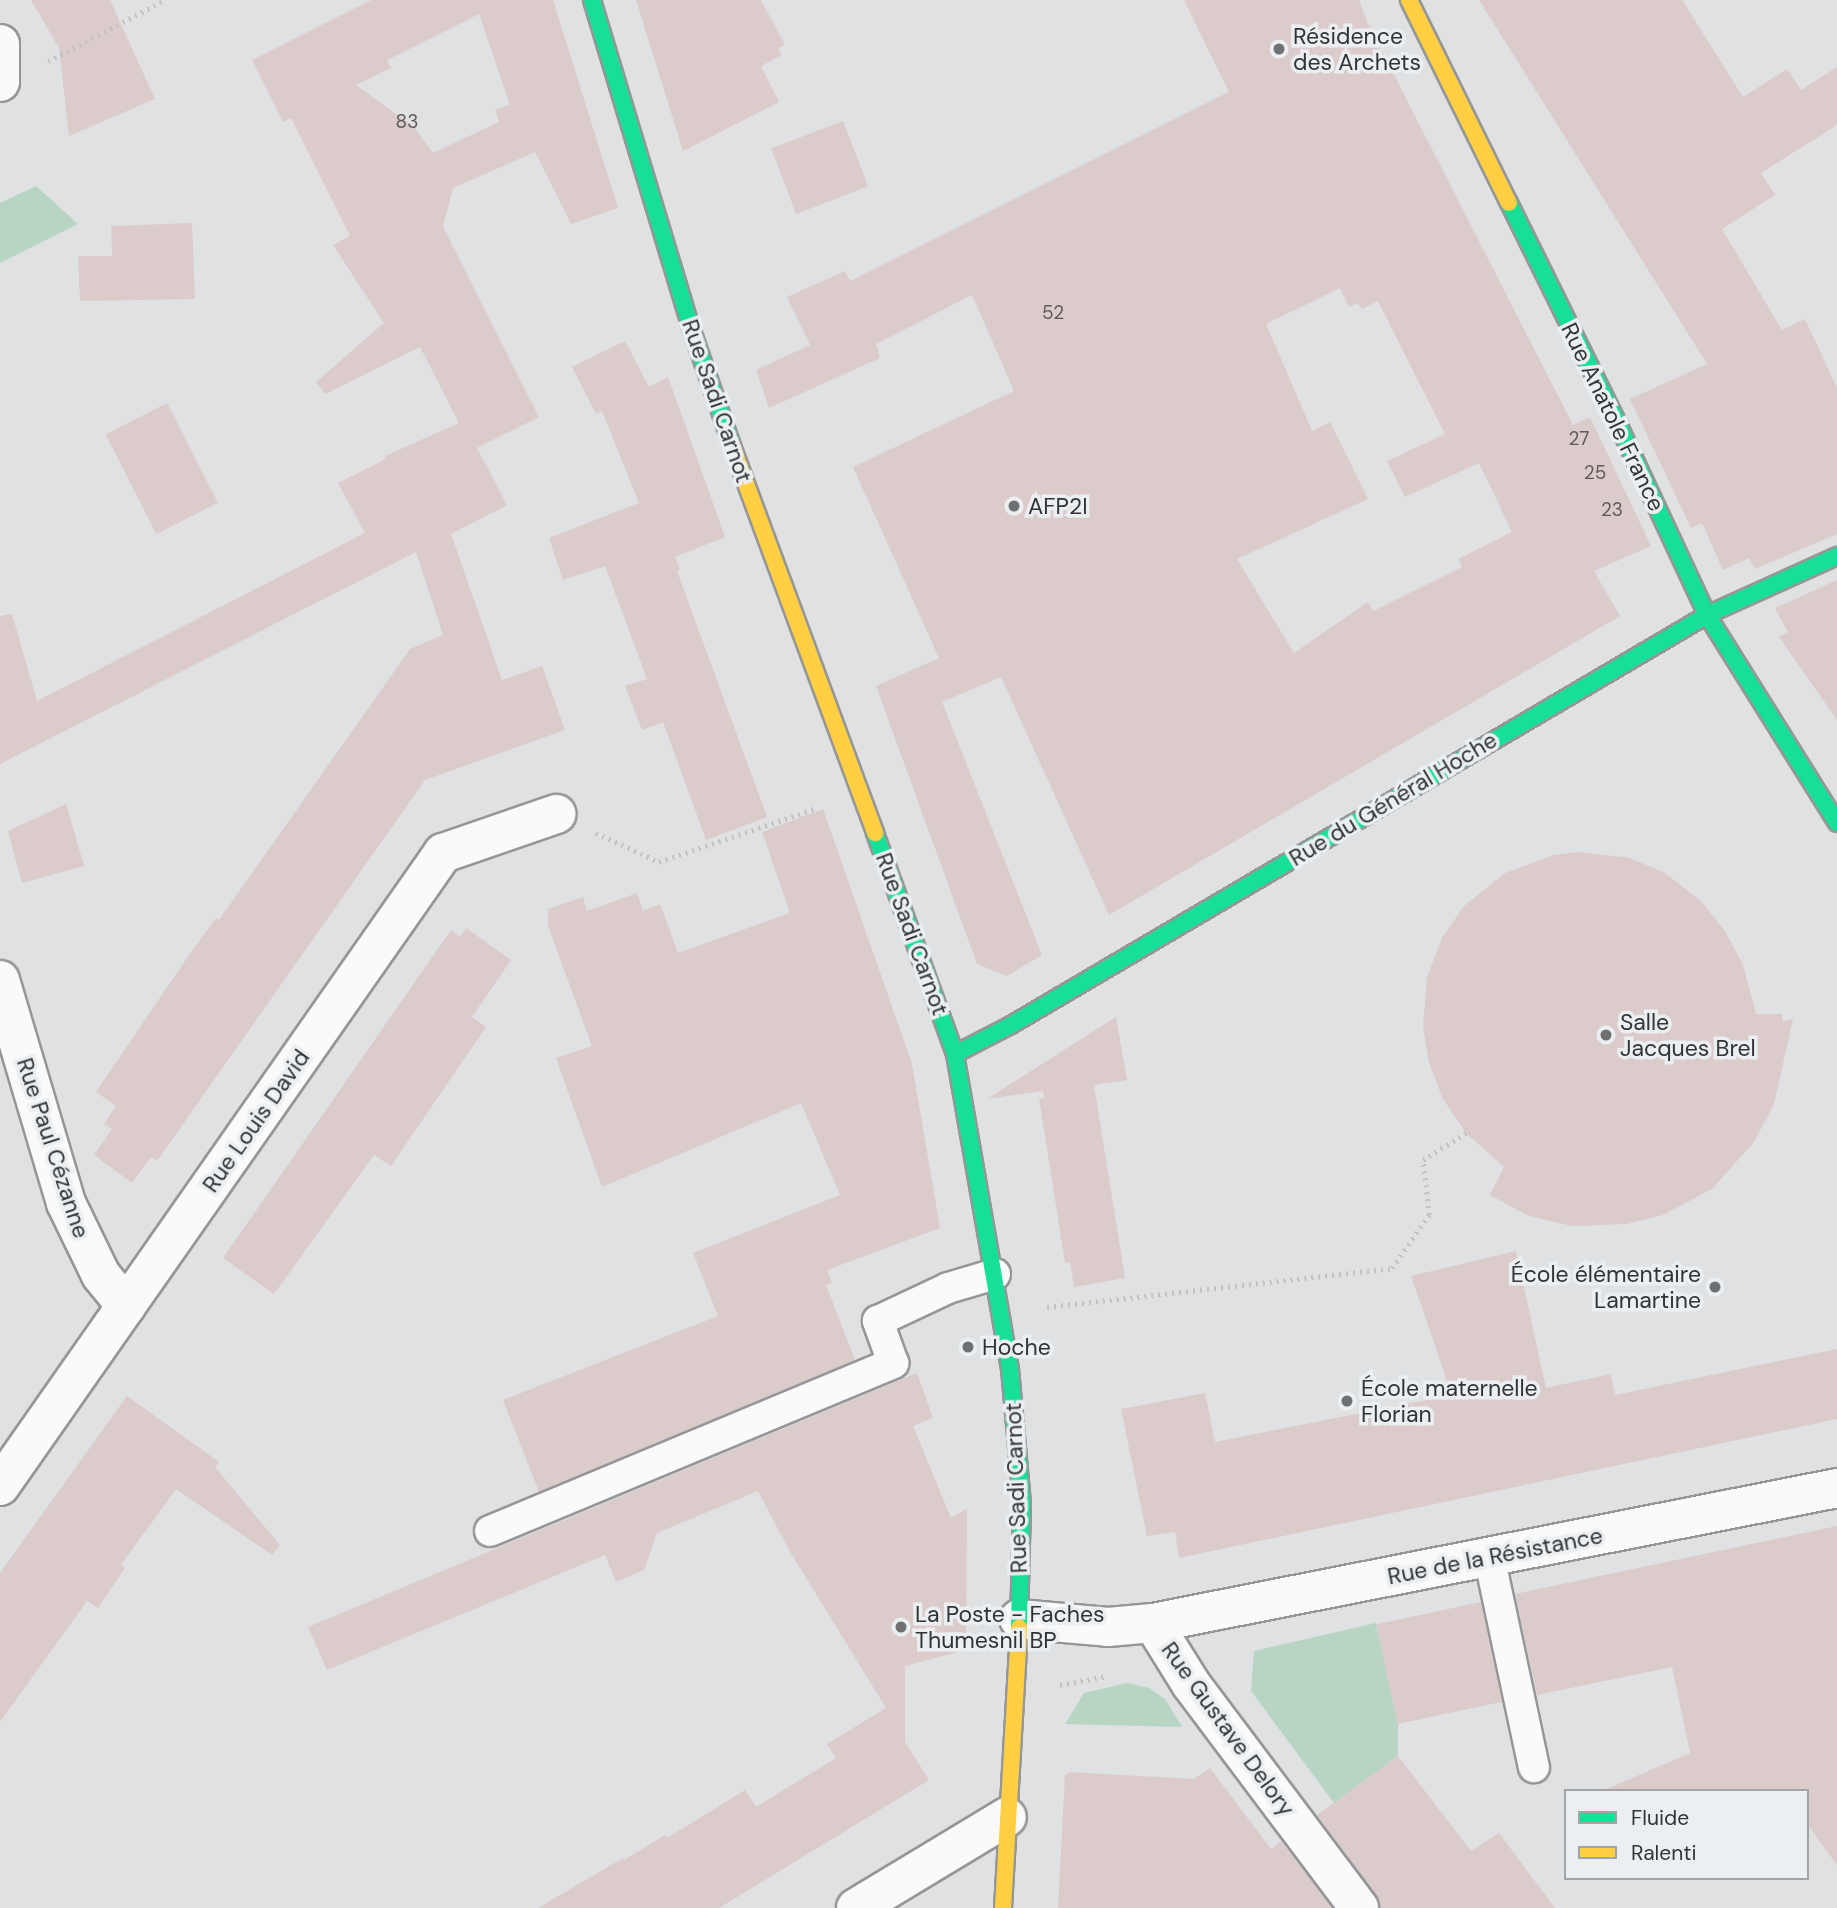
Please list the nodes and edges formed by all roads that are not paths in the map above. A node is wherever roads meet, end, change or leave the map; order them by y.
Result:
1 (592, 0) edge
2 (1409, 0) edge
3 (1837, 556) edge
4 (1707, 615) junction
5 (556, 814) road end
6 (1837, 823) edge
7 (0, 980) edge
8 (955, 1054) junction
9 (995, 1274) junction
10 (126, 1306) junction
11 (0, 1486) edge
12 (1837, 1488) edge
13 (491, 1531) dead end
14 (1489, 1556) junction
15 (1019, 1619) junction
16 (1153, 1623) junction
17 (1534, 1767) dead end
18 (1007, 1817) junction
19 (856, 1908) edge
20 (1003, 1908) edge
21 (1359, 1908) edge

1 - 8 street, Rue Sadi Carnot
2 - 4 street, Rue Anatole France
3 - 4 street, Rue du Général Hoche
4 - 6 street, Rue Anatole France
4 - 8 street, Rue du Général Hoche
5 - 10 street, Rue Louis David
7 - 10 street, Rue Paul Cézanne
8 - 9 street, Rue Sadi Carnot
9 - 13 lane
9 - 15 street, Rue Sadi Carnot
10 - 11 street, Rue Louis David
12 - 14 street, Rue de la Résistance
14 - 16 street, Rue de la Résistance
14 - 17 lane
15 - 16 street, Rue Gustave Delory
15 - 18 street, Rue Sadi Carnot
16 - 21 street, Rue Gustave Delory
18 - 19 street
18 - 20 street, Rue Sadi Carnot

